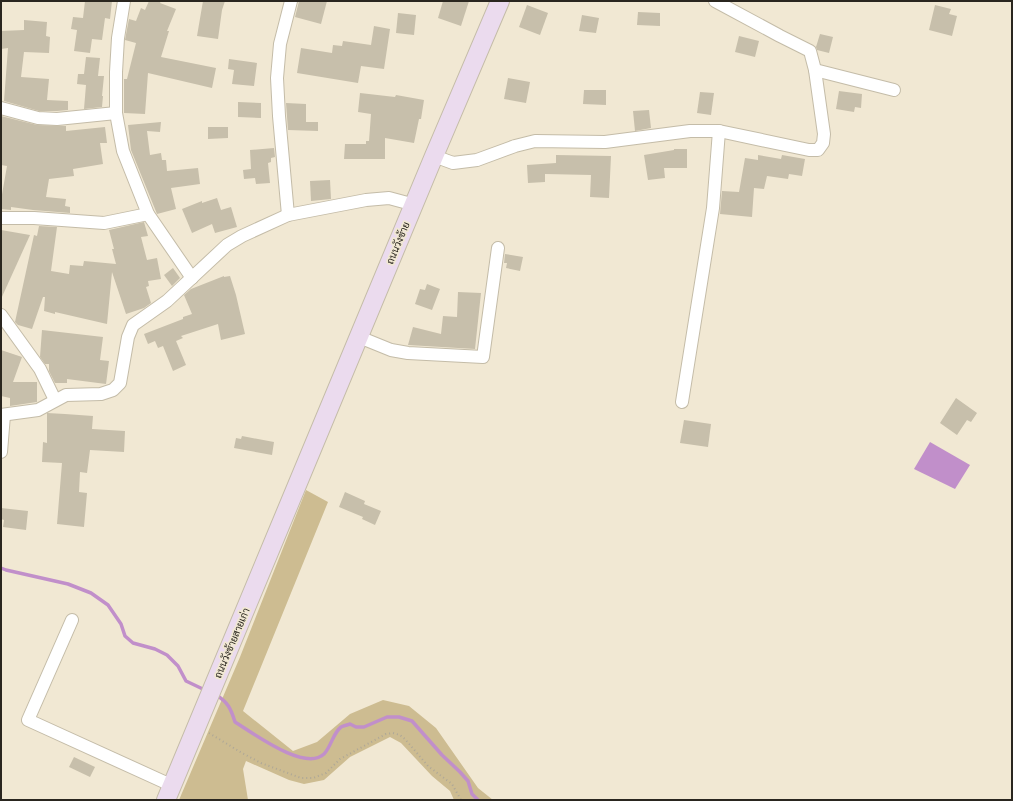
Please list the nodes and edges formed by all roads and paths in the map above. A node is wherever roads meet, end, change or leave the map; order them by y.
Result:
1 (124, 1) edge
2 (291, 1) edge
3 (500, 1) edge
4 (716, 1) edge
5 (815, 70) junction
6 (894, 90) dead end
7 (1, 108) edge
8 (116, 113) junction
9 (719, 131) junction
10 (434, 156) junction
11 (415, 204) junction
12 (148, 214) junction
13 (288, 215) junction
14 (1, 218) edge
15 (498, 248) dead end
16 (192, 278) junction
17 (1, 315) edge
18 (359, 337) junction
19 (55, 400) junction
20 (682, 402) dead end
21 (2, 415) edge
22 (1, 452) edge
23 (298, 486) joint
24 (72, 620) dead end
25 (198, 726) junction
26 (169, 793) edge
27 (461, 800) edge

1 - 8 street
2 - 13 street
3 - 10 main road, ถนนวังซ้าย
4 - 5 street
5 - 6 street
5 - 9 street
7 - 8 street
8 - 12 street
9 - 10 street
9 - 20 street
10 - 11 main road, ถนนวังซ้าย
11 - 13 street
11 - 18 main road, ถนนวังซ้าย
12 - 14 street
12 - 16 street
13 - 16 street
15 - 18 street
16 - 19 street
17 - 19 street
18 - 23 main road, ถนนวังซ้าย
19 - 21 street
21 - 22 street
23 - 25 main road, ถนนวังซ้ายสายเก่า
24 - 26 street
25 - 26 main road, ถนนวังซ้ายสายเก่า
25 - 27 path

